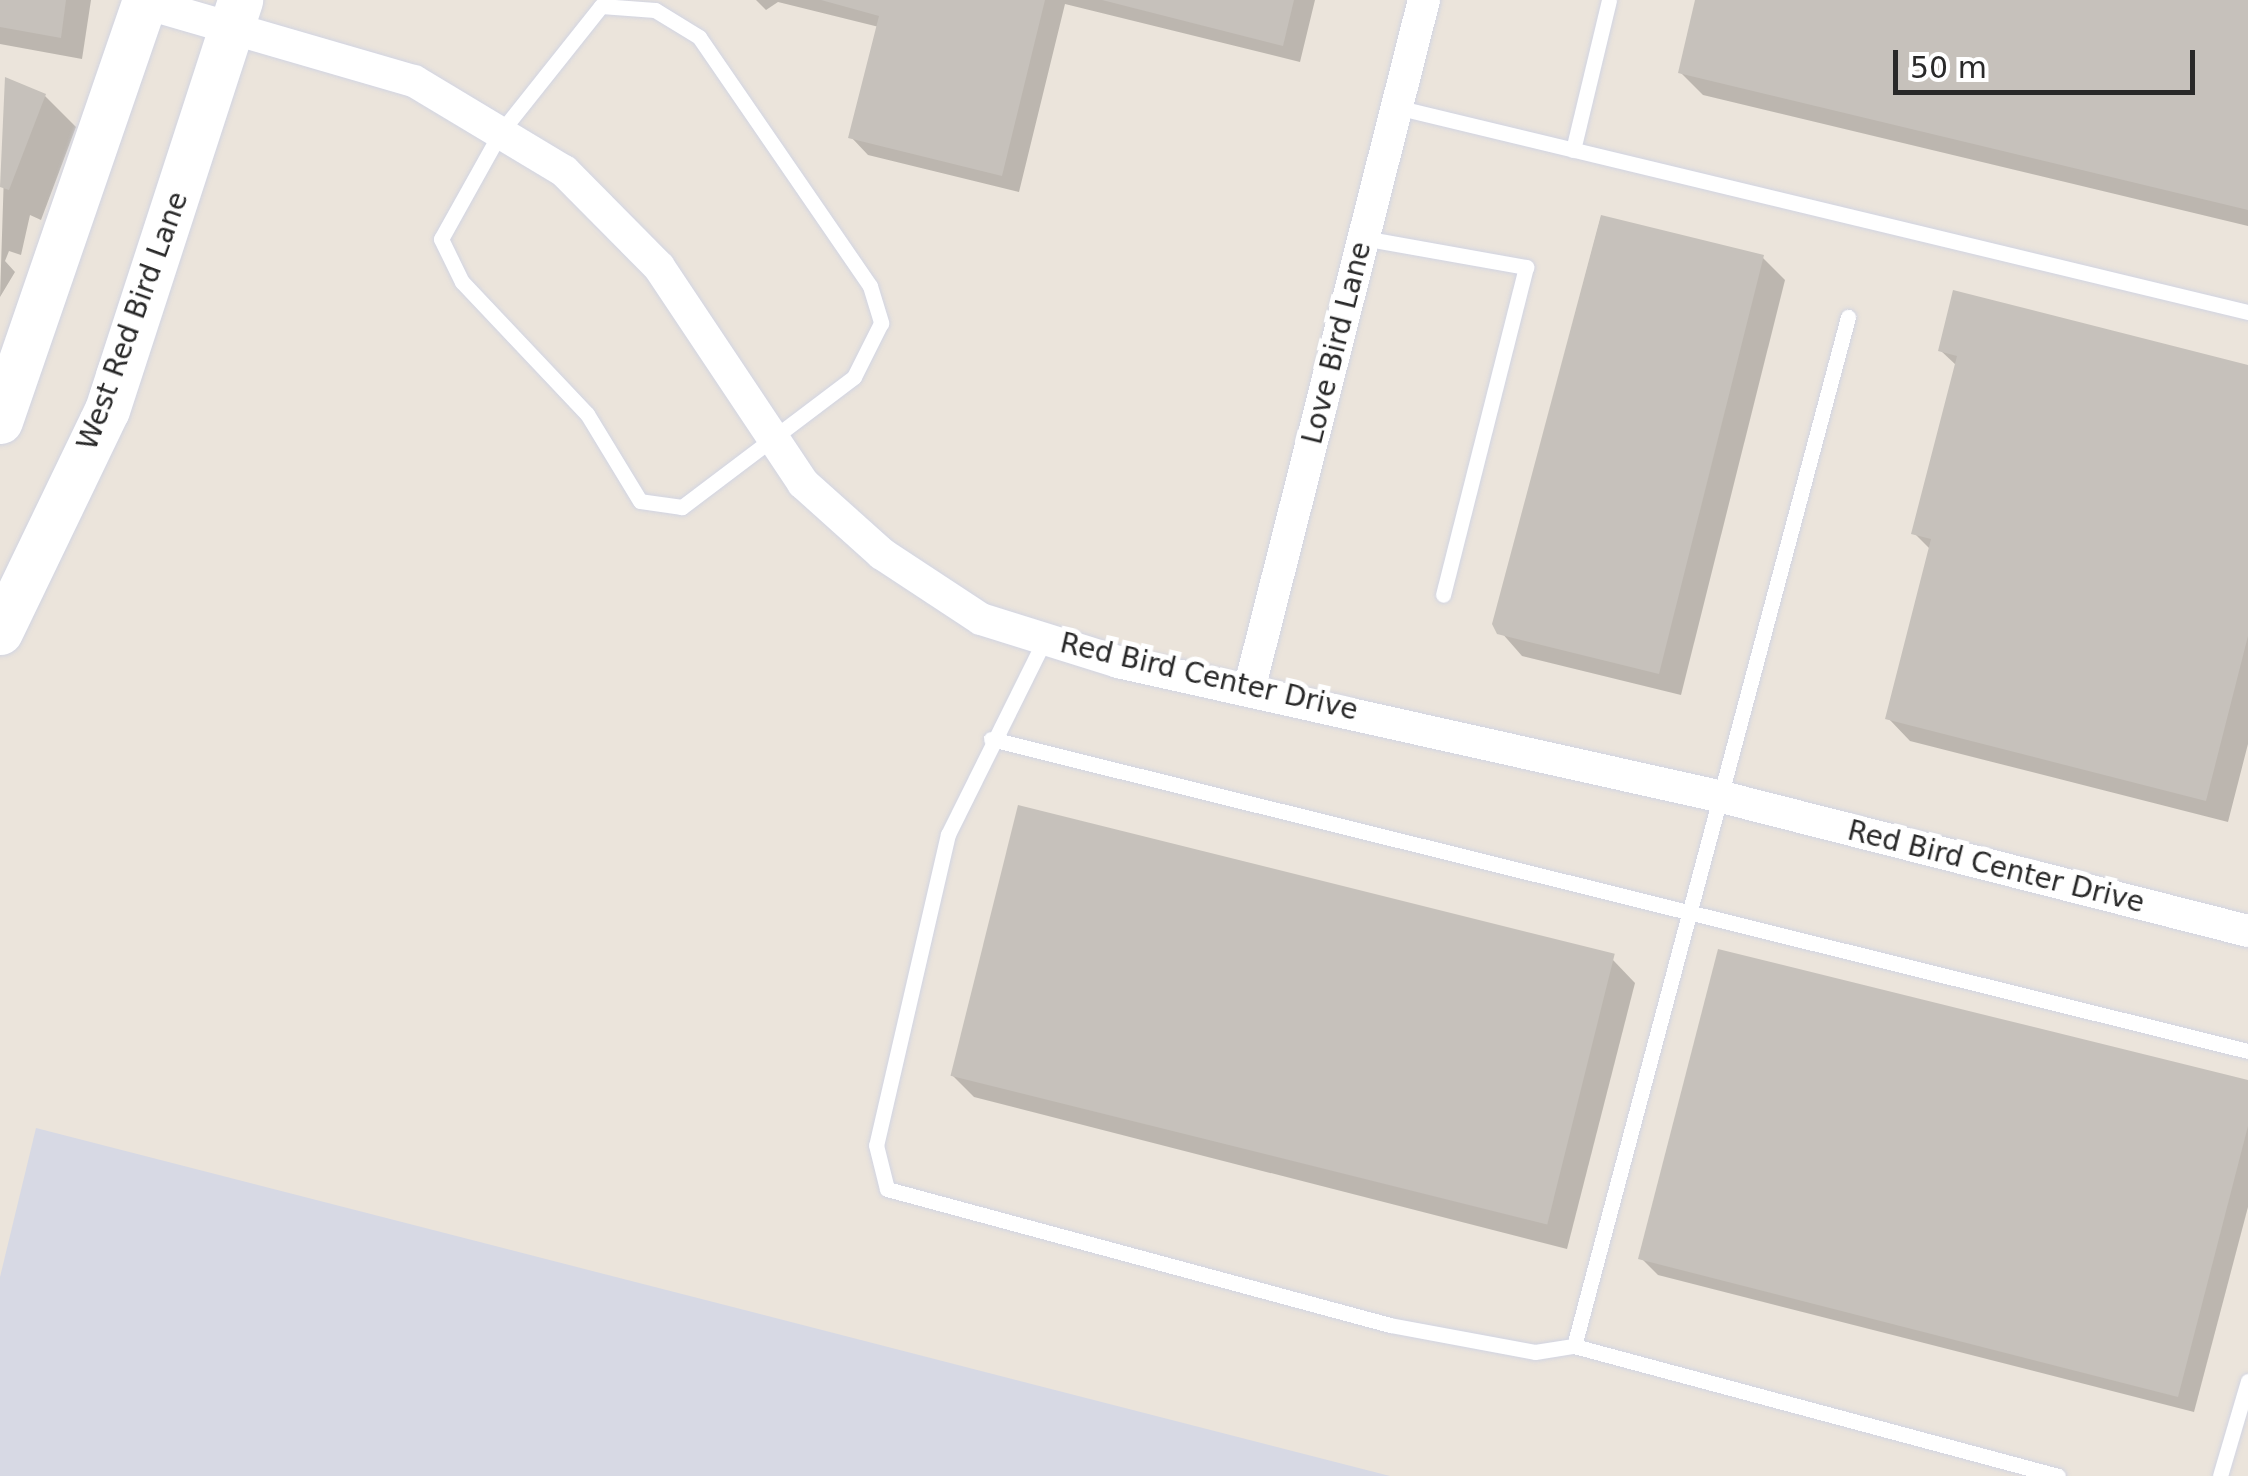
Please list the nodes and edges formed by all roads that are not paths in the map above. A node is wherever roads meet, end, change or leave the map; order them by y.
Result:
1 (1424, 0) edge
2 (1609, 0) edge
3 (145, 1) edge
4 (600, 3) edge
5 (237, 14) edge
6 (1396, 108) junction
7 (500, 132) junction
8 (1573, 150) junction
9 (1363, 238) junction
10 (2248, 312) edge
11 (1848, 317) dead end
12 (0, 421) edge
13 (776, 445) junction
14 (1443, 595) dead end
15 (0, 632) edge
16 (1045, 640) junction
17 (1250, 686) junction
18 (991, 740) junction
19 (1718, 796) junction
20 (1688, 910) junction
21 (2248, 931) edge
22 (2248, 1051) edge
23 (1574, 1346) junction
24 (2248, 1380) edge
25 (2058, 1476) edge
26 (2220, 1476) edge

1 - 6 street, Love Bird Lane
2 - 8 lane
3 - 5 street, Red Bird Center Drive
3 - 12 main road
4 - 7 lane
4 - 13 lane
5 - 7 street, Red Bird Center Drive
5 - 15 main road, West Red Bird Lane
6 - 8 lane
6 - 9 street, Love Bird Lane
7 - 13 street, Red Bird Center Drive
7 - 13 lane
8 - 10 lane
9 - 14 lane
9 - 17 street, Love Bird Lane
11 - 19 lane
13 - 16 street, Red Bird Center Drive
16 - 17 street, Red Bird Center Drive
16 - 18 lane
17 - 19 street, Red Bird Center Drive
18 - 20 lane
18 - 23 lane
19 - 20 lane
19 - 21 street, Red Bird Center Drive
20 - 22 lane
20 - 23 lane
23 - 25 lane
24 - 26 lane

